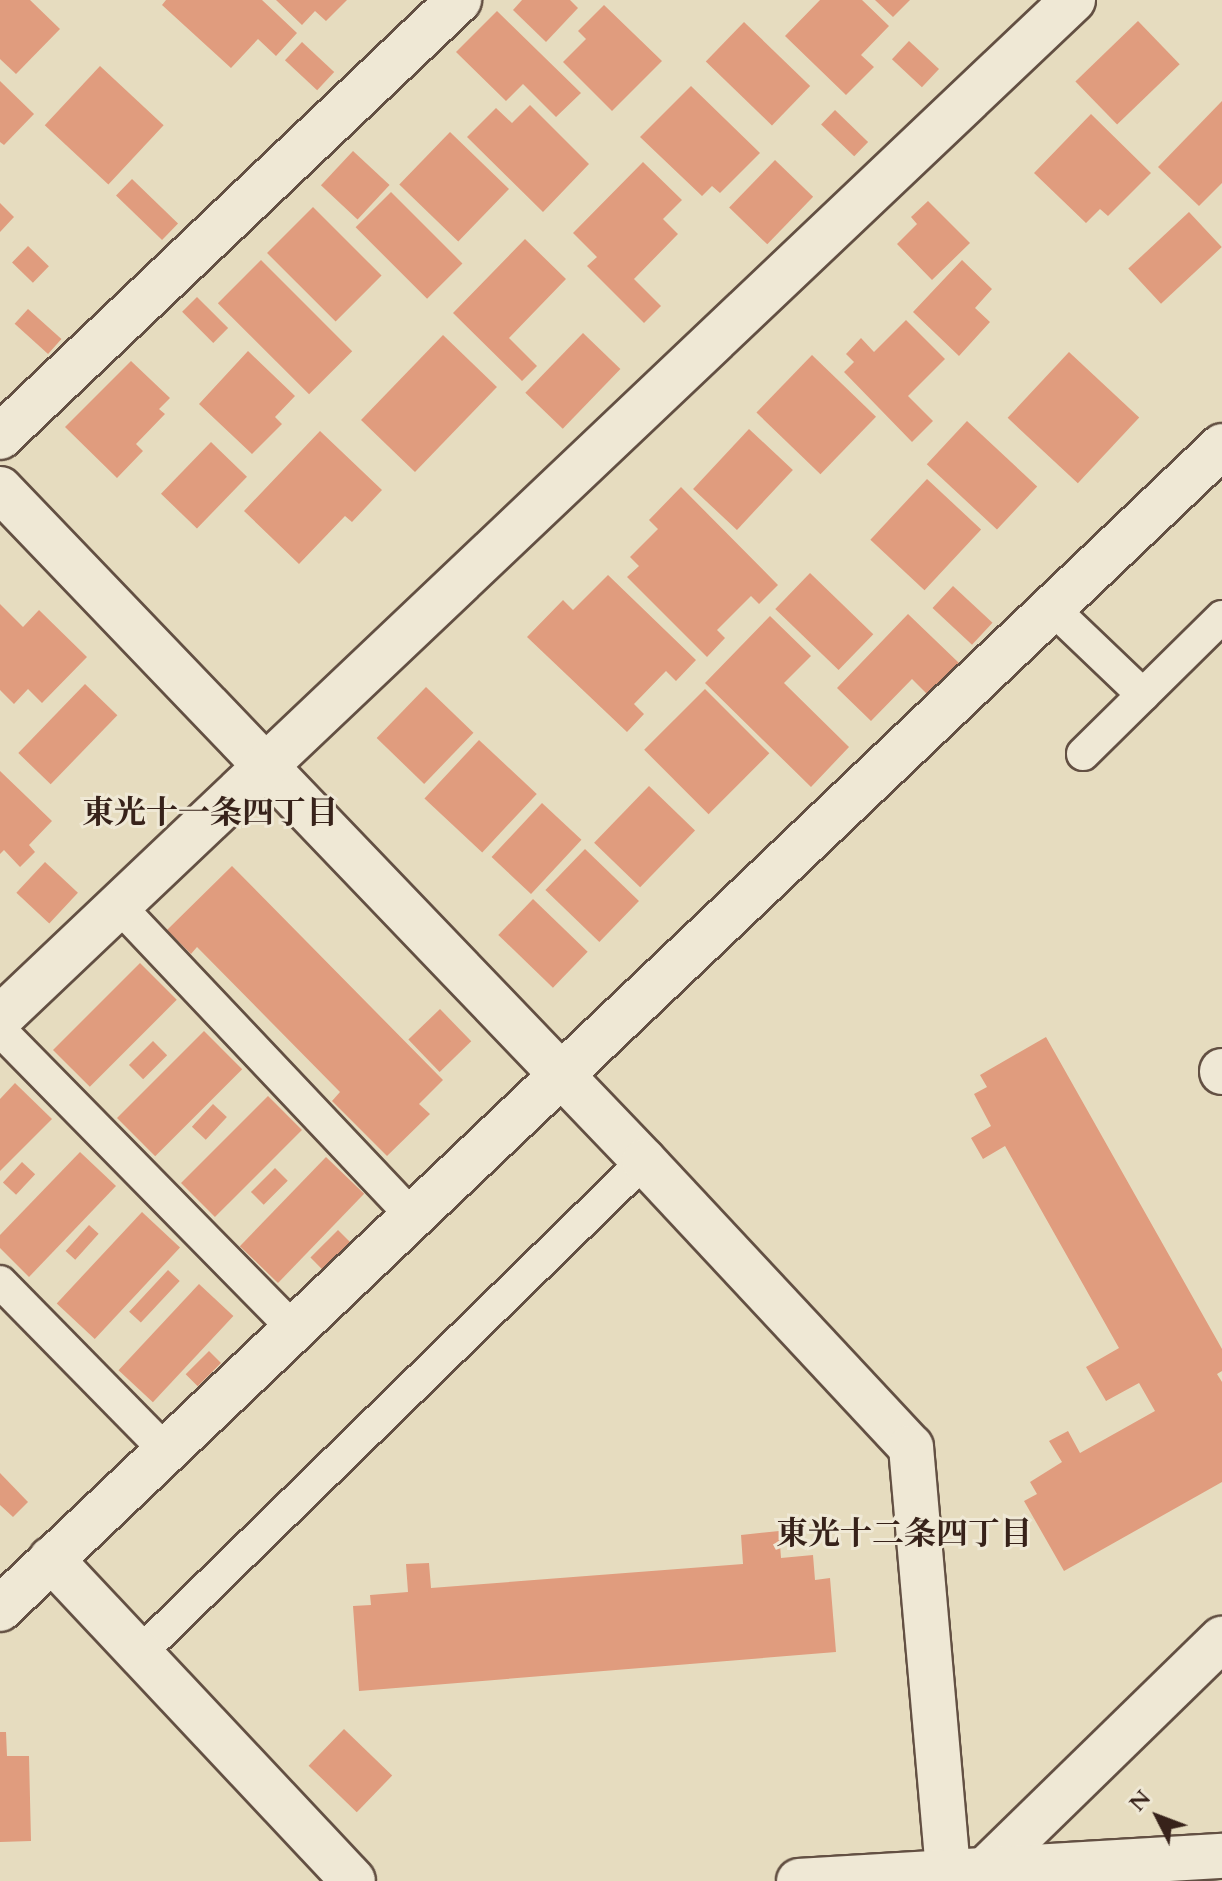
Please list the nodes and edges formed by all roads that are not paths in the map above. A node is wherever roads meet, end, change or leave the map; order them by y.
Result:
1 (459, 0) edge
2 (1073, 0) edge
3 (0, 437) edge
4 (1222, 446) edge
5 (0, 489) edge
6 (1052, 608) junction
7 (1222, 617) edge
8 (1143, 695) junction
9 (1083, 754) dead end
10 (266, 767) junction
11 (120, 907) junction
12 (0, 1018) edge
13 (0, 1030) edge
14 (561, 1075) junction
15 (644, 1161) junction
16 (412, 1216) junction
17 (0, 1282) edge
18 (293, 1328) junction
19 (165, 1450) junction
20 (51, 1559) junction
21 (0, 1609) edge
22 (1222, 1639) edge
23 (141, 1652) junction
24 (1222, 1856) edge
25 (968, 1870) junction
26 (353, 1881) edge
27 (799, 1881) edge

1 - 3 street
2 - 10 street
4 - 6 street
5 - 10 street
6 - 8 lane
6 - 14 street
7 - 8 lane
8 - 9 lane
10 - 11 street
10 - 14 street
11 - 12 street
11 - 16 lane
13 - 18 lane
14 - 15 street
14 - 16 street
15 - 23 lane
15 - 25 street
16 - 18 street
17 - 19 lane
18 - 19 street
19 - 20 street
20 - 21 street
20 - 23 street
22 - 25 street
23 - 26 street
24 - 25 street
25 - 27 street

